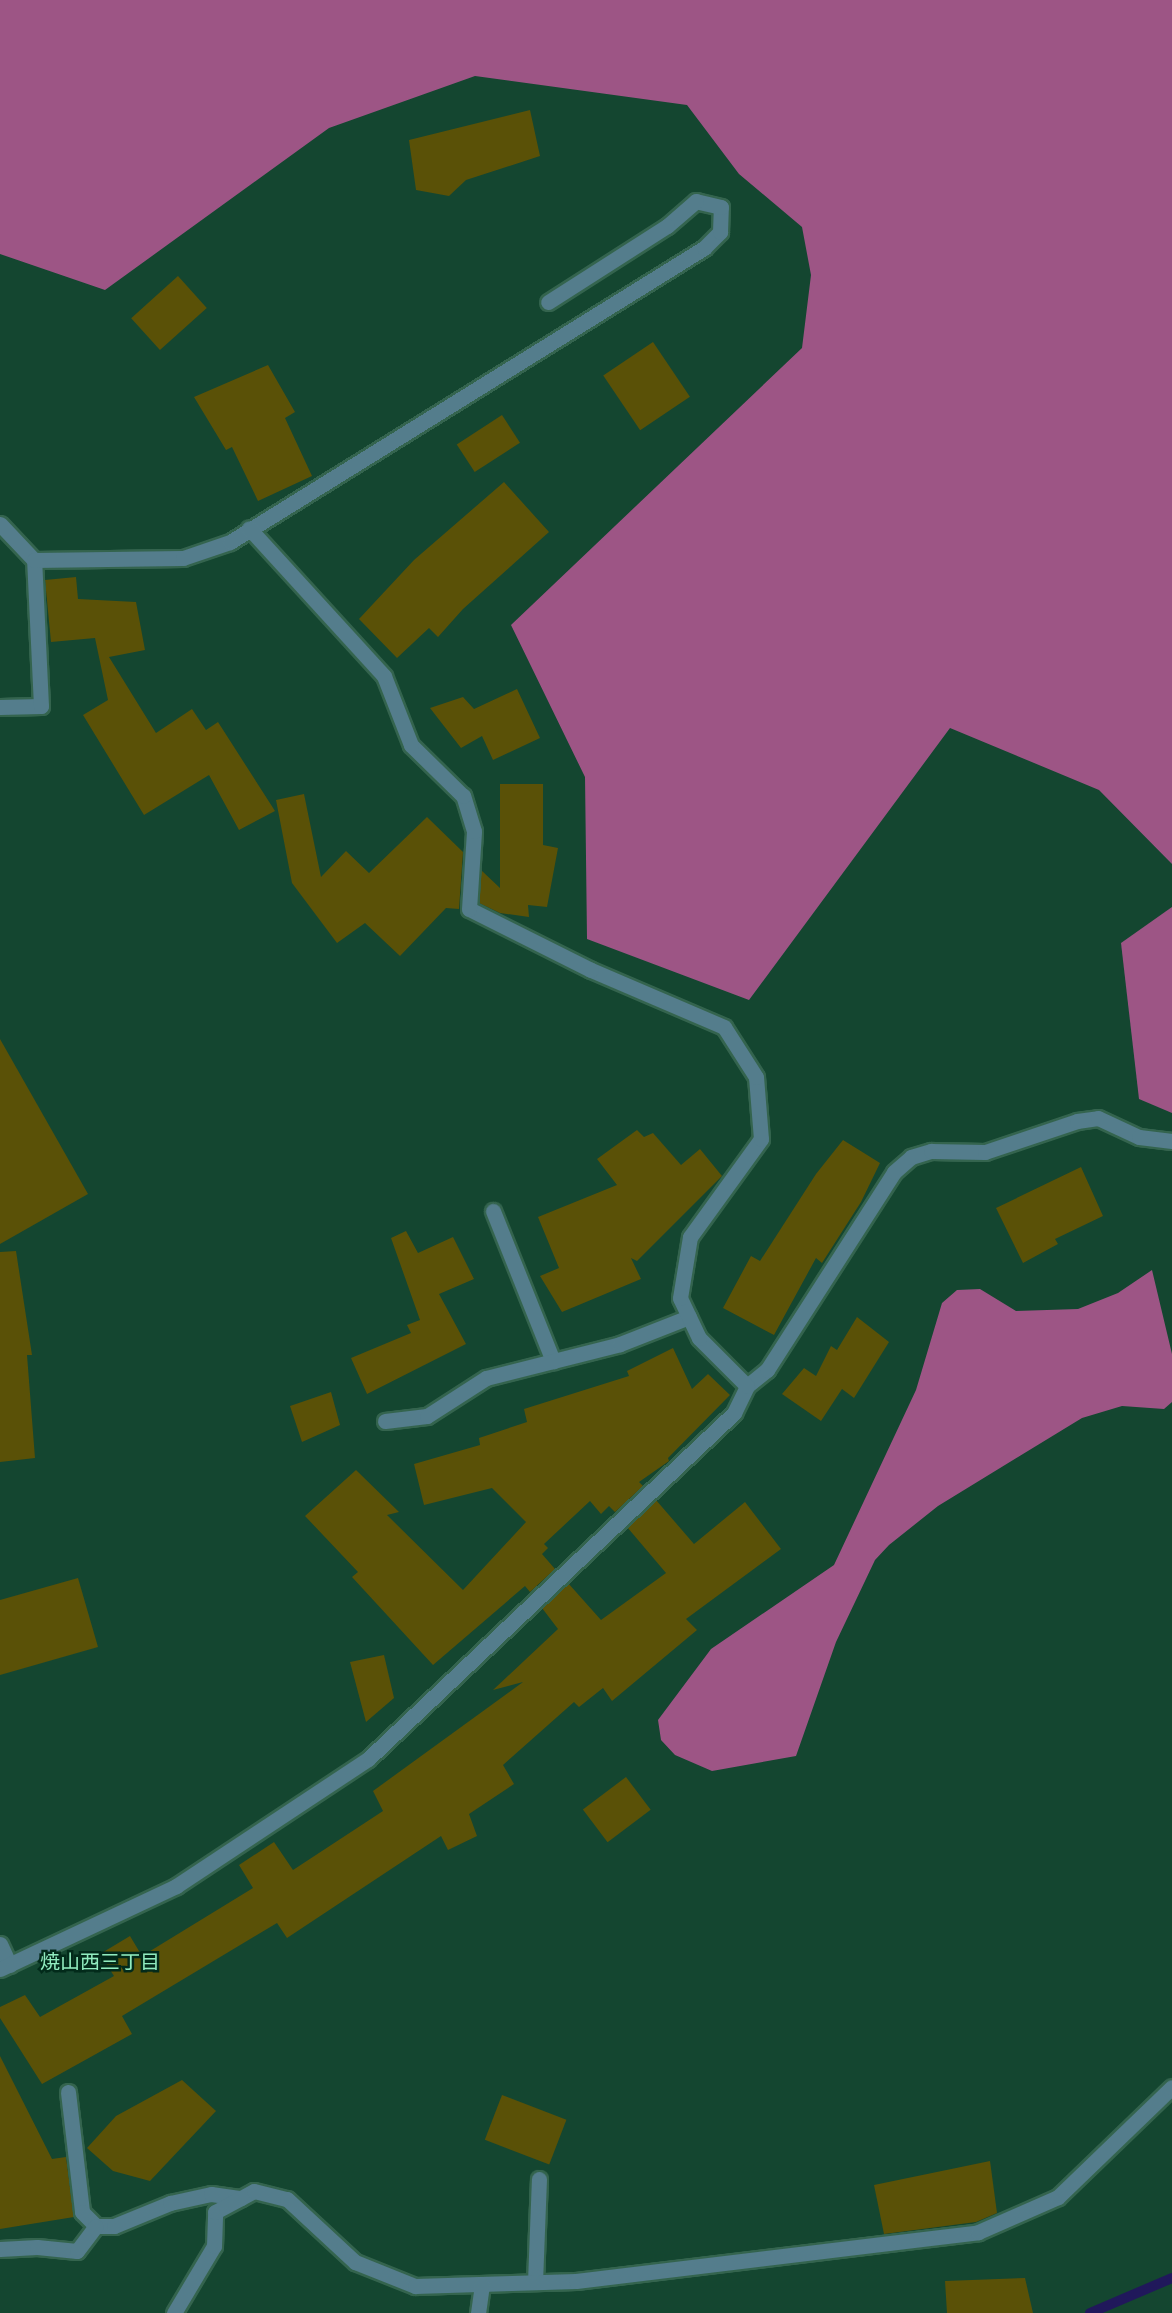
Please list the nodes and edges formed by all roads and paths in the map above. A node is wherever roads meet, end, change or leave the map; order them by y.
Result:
1 (548, 302) dead end
2 (0, 524) edge
3 (249, 528) junction
4 (34, 560) junction
5 (0, 707) edge
6 (1172, 1141) edge
7 (493, 1211) dead end
8 (689, 1317) junction
9 (553, 1361) junction
10 (747, 1386) junction
11 (385, 1421) dead end
12 (0, 1944) edge
13 (5, 1967) edge
14 (1172, 2087) edge
15 (68, 2092) dead end
16 (539, 2179) dead end
17 (240, 2198) junction
18 (96, 2226) junction
19 (0, 2249) edge
20 (536, 2282) junction
21 (482, 2284) junction
22 (174, 2313) edge
23 (478, 2313) edge

1 - 3 street
2 - 4 street
3 - 4 street
3 - 8 street
4 - 5 street
6 - 10 street
7 - 9 street
8 - 9 street
8 - 10 street
9 - 11 street
10 - 13 street
12 - 13 street
14 - 20 street
15 - 18 street
16 - 20 street
17 - 18 street
17 - 21 street
17 - 22 street
18 - 19 street
20 - 21 street
21 - 23 street

